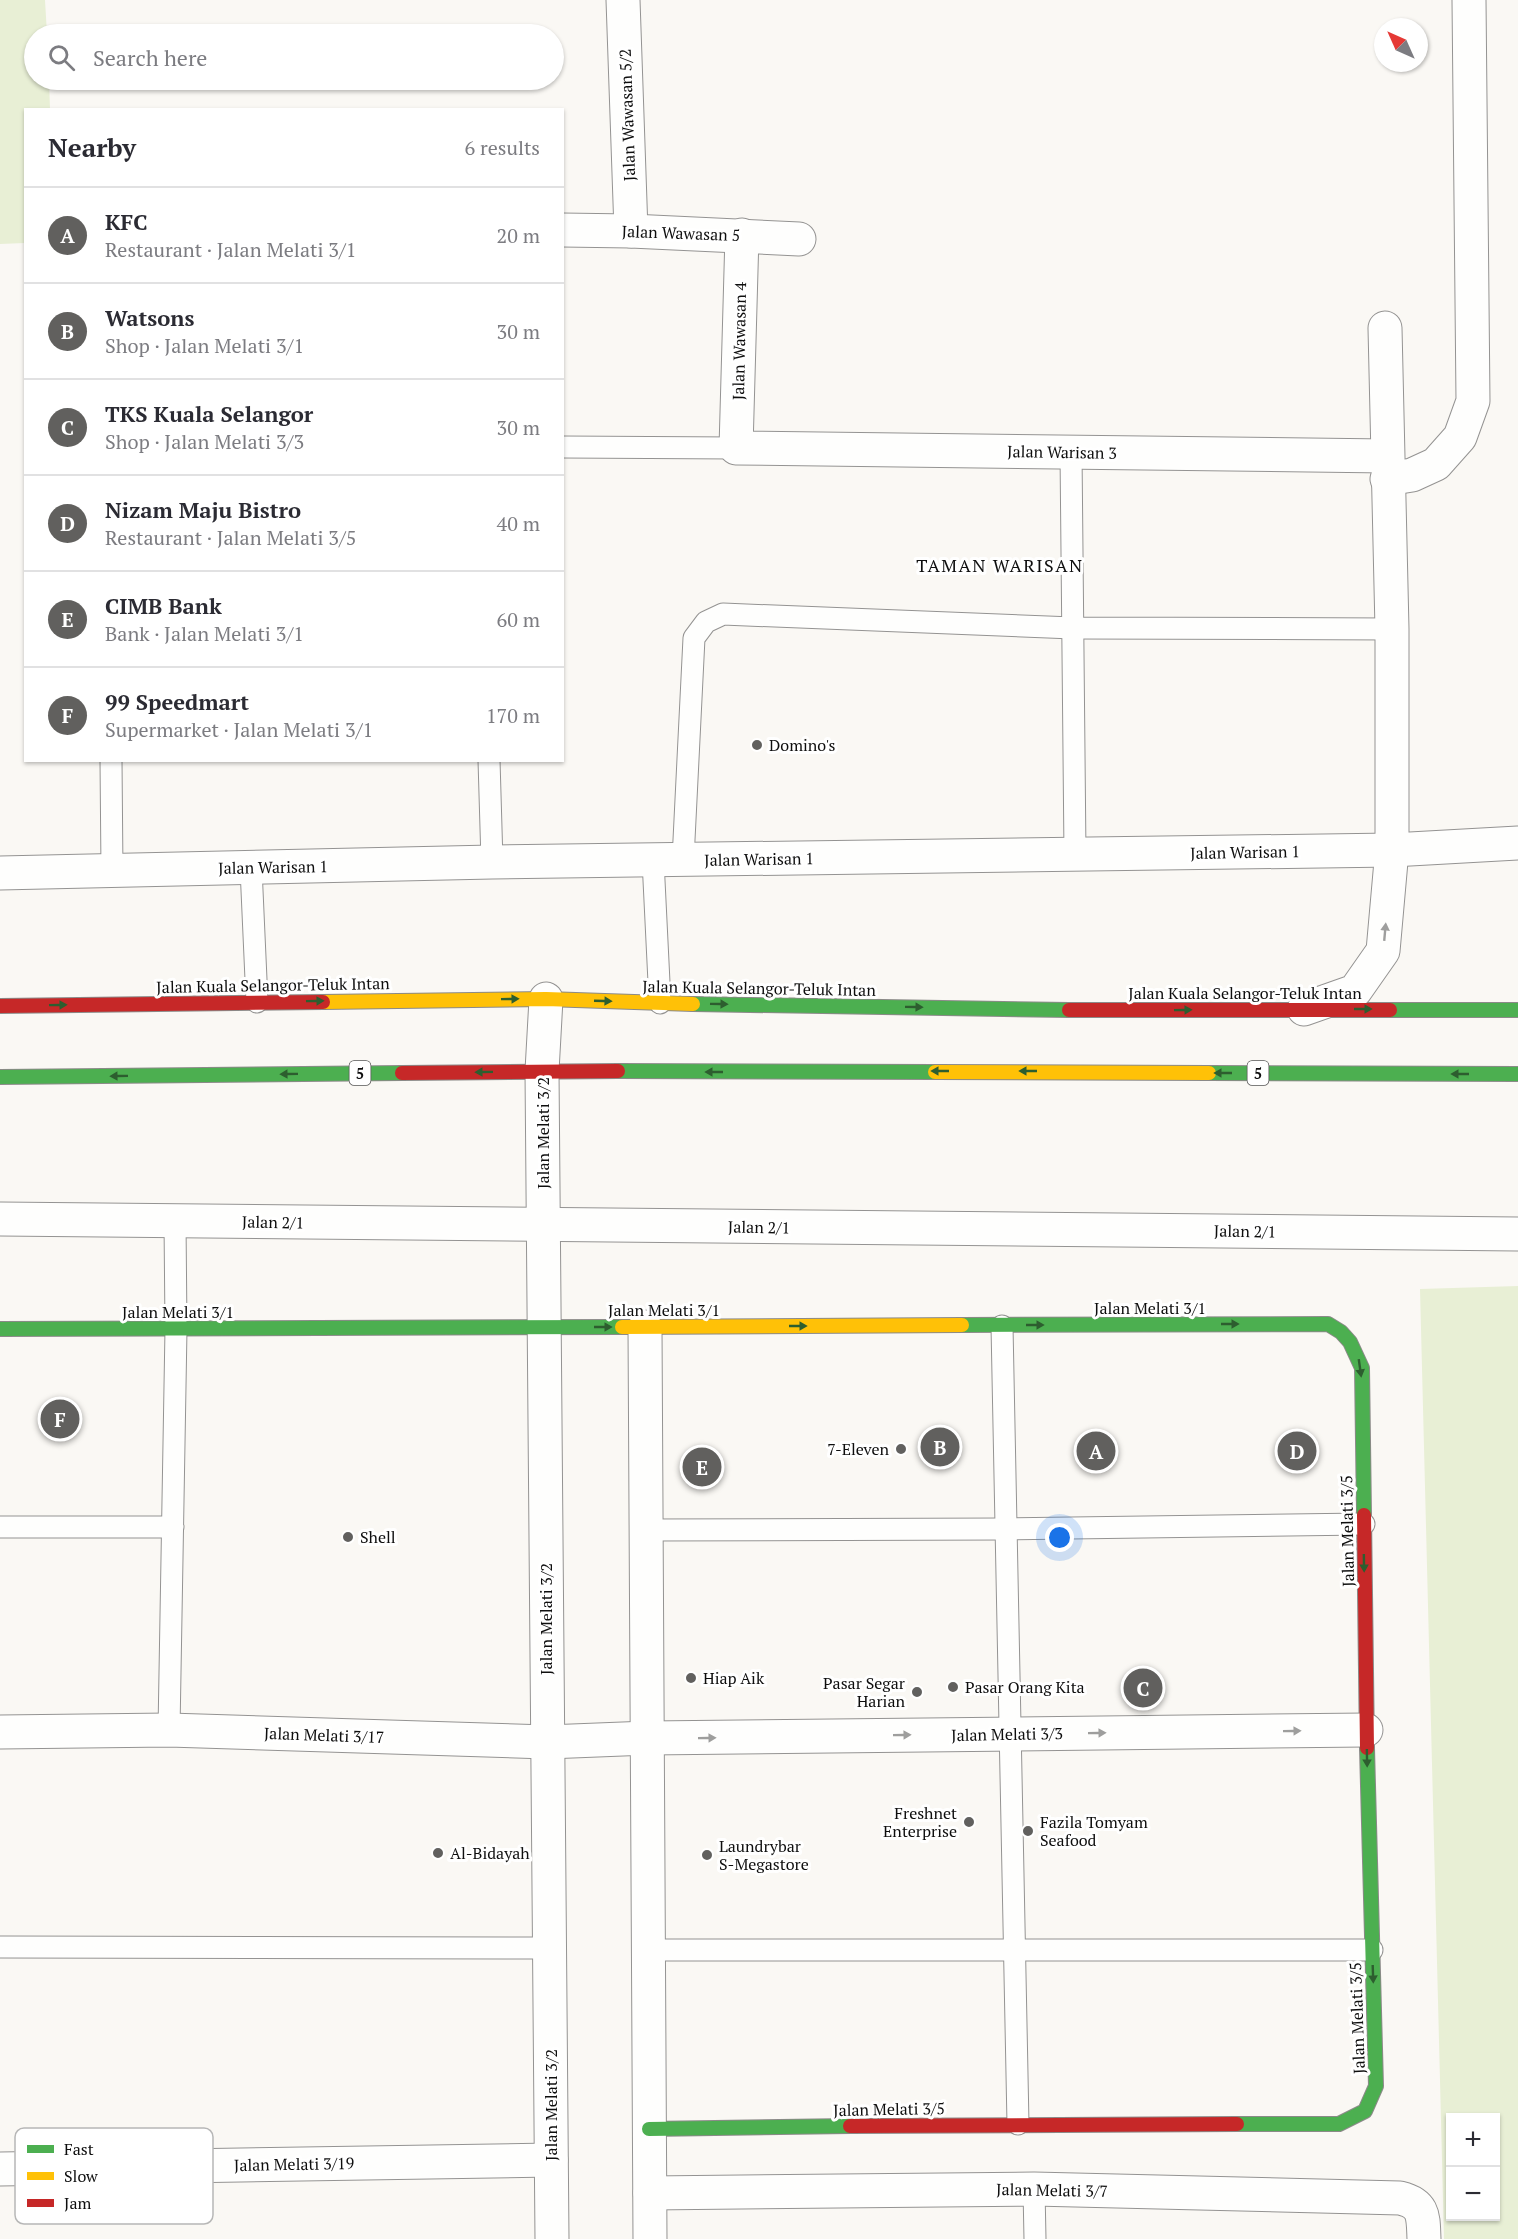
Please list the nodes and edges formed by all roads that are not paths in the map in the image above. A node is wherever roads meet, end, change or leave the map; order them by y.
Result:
1 (623, 0) edge
2 (1469, 0) edge
3 (564, 230) edge
4 (631, 231) junction
5 (742, 235) junction
6 (799, 239) dead end
7 (1385, 328) dead end
8 (564, 447) edge
9 (736, 447) junction
10 (1071, 452) junction
11 (1387, 468) junction
12 (1072, 628) junction
13 (1392, 629) junction
14 (111, 762) edge
15 (489, 762) edge
16 (1518, 843) edge
17 (1392, 850) junction
18 (1075, 854) junction
19 (668, 860) junction
20 (492, 862) junction
21 (251, 868) junction
22 (112, 871) junction
23 (0, 873) edge
24 (546, 999) junction
25 (257, 1002) junction
26 (660, 1003) junction
27 (0, 1006) edge
28 (1304, 1009) junction
29 (1518, 1010) edge
30 (542, 1071) junction
31 (1518, 1074) edge
32 (0, 1077) edge
33 (0, 1220) edge
34 (176, 1221) junction
35 (544, 1225) junction
36 (1518, 1234) edge
37 (1328, 1324) joint
38 (1002, 1326) junction
39 (544, 1327) junction
40 (645, 1327) junction
41 (0, 1329) edge
42 (176, 1329) junction
43 (1364, 1524) junction
44 (0, 1527) edge
45 (173, 1527) junction
46 (1005, 1529) junction
47 (647, 1530) junction
48 (170, 1730) junction
49 (1366, 1730) junction
50 (0, 1732) edge
51 (1010, 1734) junction
52 (648, 1738) junction
53 (548, 1742) junction
54 (0, 1947) edge
55 (549, 1948) junction
56 (649, 1950) junction
57 (1014, 1950) junction
58 (1372, 1950) junction
59 (1018, 2124) junction
60 (650, 2129) junction
61 (551, 2160) junction
62 (213, 2166) edge
63 (0, 2169) edge
64 (15, 2169) edge
65 (1034, 2189) junction
66 (650, 2193) junction
67 (552, 2239) edge
68 (650, 2239) edge
69 (1035, 2239) edge
70 (1424, 2239) edge

1 - 4 street, Jalan Wawasan 5/2
2 - 11 street, Jalan Warisan 3
3 - 4 street, Jalan Wawasan 5
4 - 5 street, Jalan Wawasan 5
5 - 6 street, Jalan Wawasan 5
5 - 9 street, Jalan Wawasan 4
7 - 11 street
8 - 9 lane
9 - 10 street, Jalan Warisan 3
10 - 11 street, Jalan Warisan 3
10 - 12 lane
11 - 13 street
12 - 13 lane
12 - 18 lane
12 - 19 lane
13 - 17 street
14 - 22 lane
15 - 20 lane
16 - 17 street, Jalan Warisan 1
17 - 18 street, Jalan Warisan 1
28 -> 17 street
18 - 19 street, Jalan Warisan 1
19 - 20 street, Jalan Warisan 1
19 - 26 lane
20 - 21 street, Jalan Warisan 1
21 - 22 street, Jalan Warisan 1
21 - 25 lane
22 - 23 street, Jalan Warisan 1
25 -> 24 main road, Jalan Kuala Selangor-Teluk Intan
24 -> 26 main road, Jalan Kuala Selangor-Teluk Intan
24 - 30 street, Jalan Melati 3/2
27 -> 25 main road, Jalan Kuala Selangor-Teluk Intan
26 -> 28 main road, Jalan Kuala Selangor-Teluk Intan
28 -> 29 main road, Jalan Kuala Selangor-Teluk Intan
31 -> 30 main road, 5
30 -> 32 main road, 5
30 - 35 street, Jalan Melati 3/2
33 - 34 street, Jalan 2/1
34 - 35 street, Jalan 2/1
34 - 42 lane
35 - 36 street, Jalan 2/1
35 - 39 street, Jalan Melati 3/2
38 -> 37 main road, Jalan Melati 3/1
37 -> 43 main road, Jalan Melati 3/5
40 -> 38 main road, Jalan Melati 3/1
38 - 46 lane
39 -> 40 main road, Jalan Melati 3/1
39 - 42 main road, Jalan Melati 3/1
39 - 53 street, Jalan Melati 3/2
40 - 47 street
41 - 42 main road, Jalan Melati 3/1
42 - 45 lane
43 - 46 lane
43 -> 49 main road, Jalan Melati 3/5
44 - 45 lane
45 - 48 lane
46 - 47 lane
46 - 51 lane
47 - 52 street
48 - 50 street, Jalan Melati 3/17
48 - 53 street, Jalan Melati 3/17
51 -> 49 street, Jalan Melati 3/3
49 -> 58 main road, Jalan Melati 3/5
52 -> 51 street, Jalan Melati 3/3
51 - 57 lane
52 - 53 street, Jalan Melati 3/17
52 - 56 street
53 - 55 street, Jalan Melati 3/2
54 - 55 lane
55 - 61 street, Jalan Melati 3/2
56 - 57 lane
56 - 60 street
57 - 58 lane
57 - 59 lane
58 -> 59 main road, Jalan Melati 3/5
59 - 60 main road, Jalan Melati 3/5
60 - 66 street
61 - 62 street, Jalan Melati 3/19
61 - 67 street, Jalan Melati 3/2
63 - 64 street, Jalan Melati 3/19
65 - 66 street, Jalan Melati 3/7
65 - 69 lane
65 - 70 street, Jalan Melati 3/7
66 - 68 street

